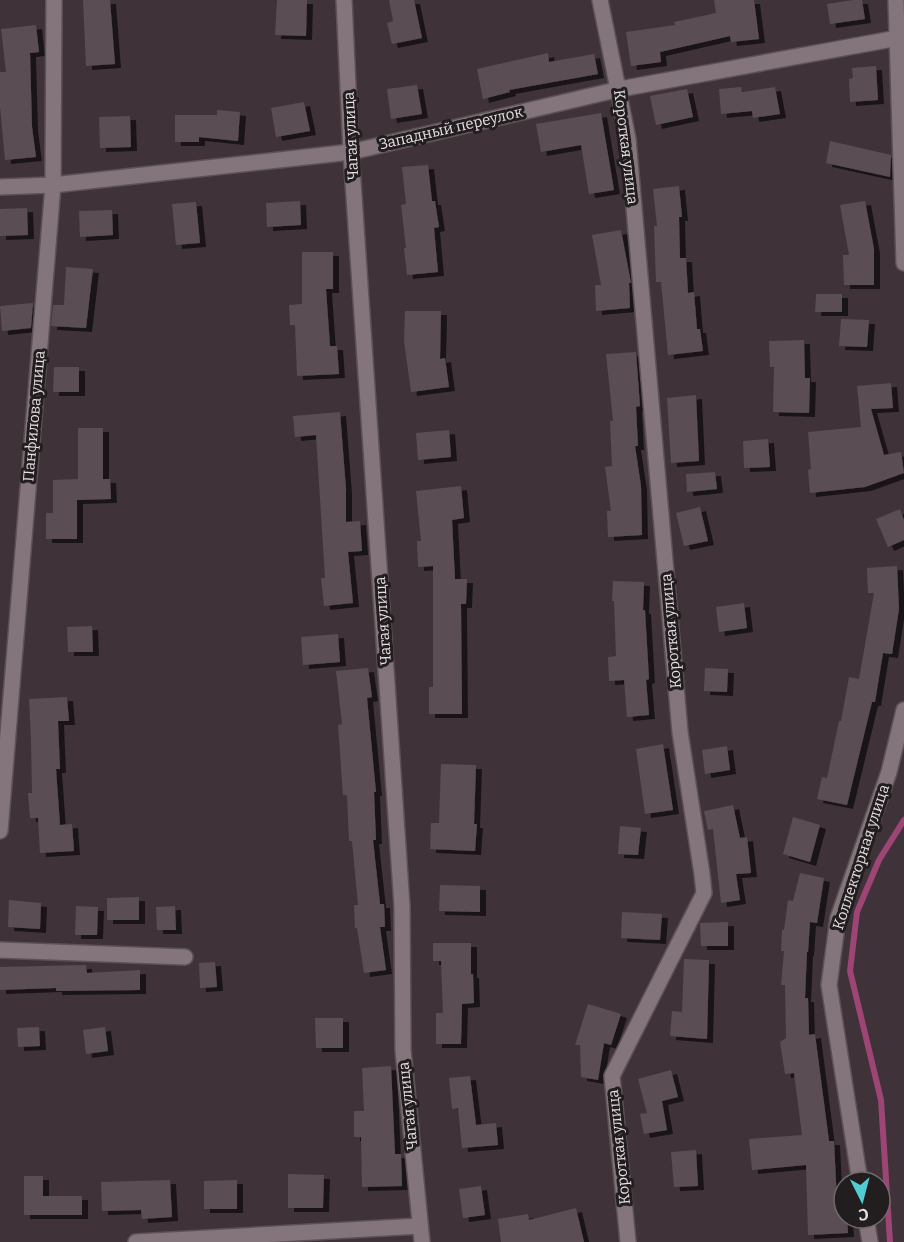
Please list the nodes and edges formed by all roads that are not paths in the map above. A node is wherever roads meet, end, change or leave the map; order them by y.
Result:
1 (54, 0) edge
2 (344, 0) edge
3 (600, 0) edge
4 (896, 0) edge
5 (898, 38) junction
6 (620, 89) junction
7 (351, 152) junction
8 (53, 185) junction
9 (0, 187) edge
10 (904, 263) edge
11 (904, 710) edge
12 (0, 831) edge
13 (0, 950) edge
14 (185, 957) dead end
15 (858, 1170) edge
16 (420, 1226) junction
17 (136, 1242) edge
18 (145, 1242) edge
19 (422, 1242) edge
20 (628, 1242) edge

1 - 8 street, Панфилова улица
2 - 7 street, Чагая улица
3 - 6 street, Короткая улица
4 - 5 street
5 - 6 street, Западный переулок
5 - 10 street
6 - 7 street, Западный переулок
6 - 20 street, Короткая улица
7 - 8 street, Западный переулок
7 - 16 street, Чагая улица
8 - 9 street, Западный переулок
8 - 12 street, Панфилова улица
11 - 15 street, Коллекторная улица
13 - 14 street
16 - 18 street
16 - 19 street, Чагая улица
17 - 18 street

